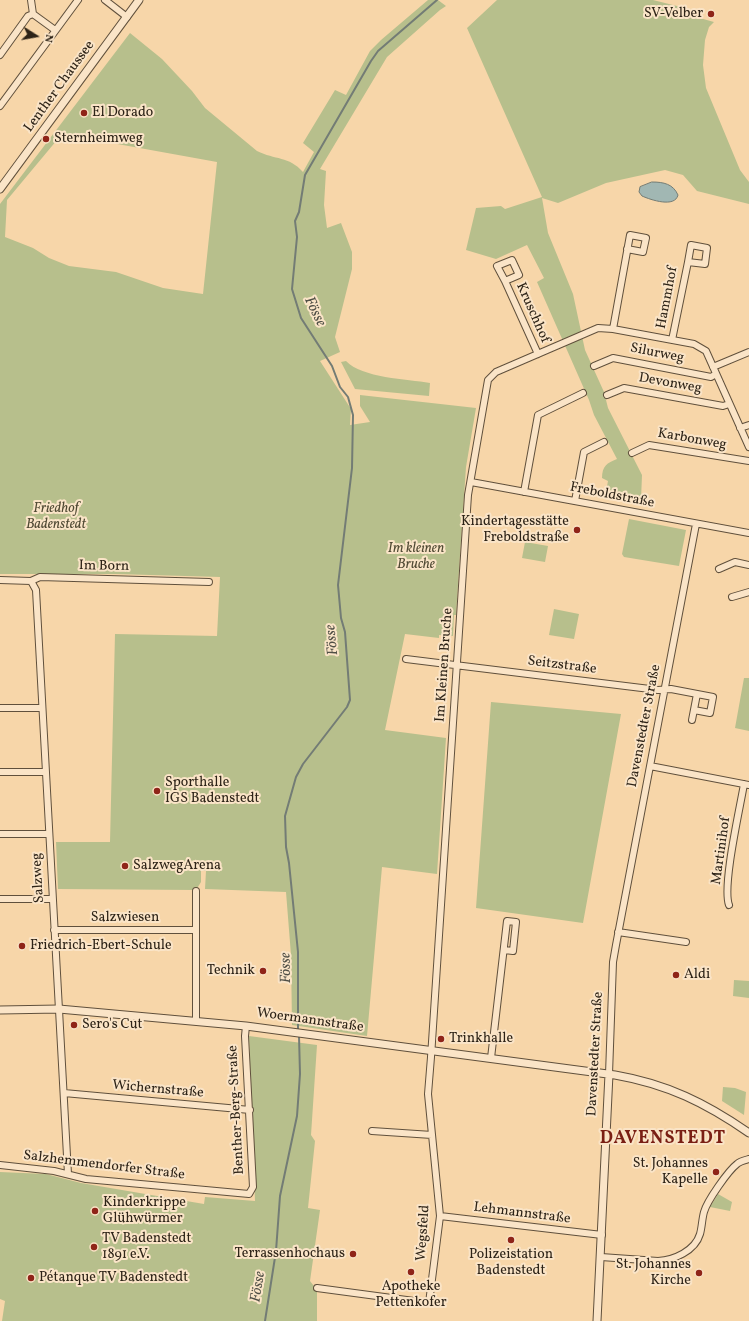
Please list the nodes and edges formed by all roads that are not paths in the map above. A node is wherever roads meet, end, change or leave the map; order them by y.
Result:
1 (32, 0) edge
2 (78, 0) edge
3 (105, 0) edge
4 (140, 0) edge
5 (33, 14) junction
6 (127, 17) junction
7 (55, 30) junction
8 (0, 55) edge
9 (0, 106) edge
10 (0, 189) edge
11 (628, 249) dead end
12 (688, 262) dead end
13 (505, 281) dead end
14 (612, 329) junction
15 (672, 340) junction
16 (749, 352) edge
17 (538, 354) junction
18 (594, 366) dead end
19 (713, 367) junction
20 (716, 374) junction
21 (583, 393) dead end
22 (607, 395) dead end
23 (729, 404) junction
24 (749, 425) edge
25 (740, 428) junction
26 (604, 442) dead end
27 (749, 447) edge
28 (632, 453) dead end
29 (749, 461) edge
30 (471, 482) junction
31 (524, 492) junction
32 (575, 501) junction
33 (696, 524) junction
34 (749, 533) edge
35 (749, 565) edge
36 (719, 569) dead end
37 (0, 580) edge
38 (31, 581) junction
39 (209, 582) dead end
40 (749, 592) edge
41 (732, 598) dead end
42 (406, 659) dead end
43 (457, 665) junction
44 (665, 689) junction
45 (697, 694) junction
46 (0, 708) edge
47 (42, 708) junction
48 (694, 710) junction
49 (692, 720) dead end
50 (650, 766) junction
51 (0, 772) edge
52 (45, 772) junction
53 (747, 784) edge
54 (742, 800) junction
55 (749, 801) edge
56 (0, 834) edge
57 (48, 834) junction
58 (196, 891) dead end
59 (0, 899) edge
60 (52, 899) junction
61 (729, 905) dead end
62 (54, 930) junction
63 (196, 930) junction
64 (618, 932) junction
65 (686, 942) dead end
66 (504, 950) junction
67 (59, 1009) junction
68 (0, 1010) edge
69 (196, 1021) junction
70 (246, 1026) junction
71 (431, 1050) junction
72 (491, 1058) junction
73 (612, 1074) junction
74 (64, 1093) junction
75 (250, 1110) junction
76 (372, 1130) dead end
77 (749, 1133) edge
78 (432, 1135) junction
79 (749, 1159) edge
80 (0, 1165) edge
81 (68, 1174) junction
82 (251, 1192) joint
83 (440, 1216) junction
84 (602, 1235) junction
85 (601, 1257) junction
86 (317, 1288) dead end
87 (598, 1321) edge

1 - 5 street
2 - 7 street
3 - 6 street
4 - 6 street, Lenther Chaussee
5 - 7 street
5 - 8 street
6 - 10 street, Lenther Chaussee
7 - 9 street
11 - 14 street
12 - 15 street, Hammhof
13 - 17 street, Kruschhof
14 - 15 street, Im Kleinen Bruche
14 - 17 street, Im Kleinen Bruche
15 - 19 street, Im Kleinen Bruche
16 - 19 street
17 - 30 street, Im Kleinen Bruche
18 - 20 street, Silurweg
19 - 20 street, Im Kleinen Bruche
20 - 23 street, Im Kleinen Bruche
21 - 31 street
22 - 23 street, Devonweg
23 - 25 street, Im Kleinen Bruche
24 - 25 street
25 - 27 street, Im Kleinen Bruche
26 - 32 street
28 - 29 street, Karbonweg
30 - 31 street, Freboldstraße
30 - 43 street, Im Kleinen Bruche
31 - 32 street, Freboldstraße
32 - 33 street, Freboldstraße
33 - 34 street, Freboldstraße
33 - 44 street, Davenstedter Straße
35 - 36 street
37 - 38 street, Im Born
38 - 39 street, Im Born
38 - 47 street, Salzweg
40 - 41 street
42 - 43 street, Seitzstraße
43 - 44 street, Seitzstraße
43 - 71 street, Im Kleinen Bruche
44 - 45 street, Seitzstraße
44 - 50 street, Davenstedter Straße
45 - 48 street
45 - 48 street, Seitzstraße
46 - 47 street
47 - 52 street, Salzweg
48 - 49 street
50 - 53 street, Martinihof
50 - 64 street, Davenstedter Straße
51 - 52 street
52 - 57 street, Salzweg
53 - 54 street, Martinihof
54 - 55 street, Martinihof
54 - 61 street, Martinihof
56 - 57 street
57 - 60 street, Salzweg
58 - 63 street
59 - 60 street
60 - 62 street, Salzweg
62 - 63 street, Salzwiesen
62 - 67 street, Salzweg
63 - 69 street
64 - 65 street
64 - 73 street, Davenstedter Straße
66 - 66 street
66 - 72 street
67 - 68 street, Woermannstraße
67 - 69 street, Woermannstraße
67 - 74 street, Salzweg
69 - 70 street, Woermannstraße
70 - 71 street, Woermannstraße
70 - 75 street, Benther-Berg-Straße
71 - 72 street, Woermannstraße
71 - 78 street, Wegsfeld
72 - 73 street, Woermannstraße
73 - 77 street, Woermannstraße
73 - 84 street, Davenstedter Straße
74 - 75 street, Wichernstraße
74 - 81 street, Salzweg
75 - 82 street, Benther-Berg-Straße
76 - 78 street
78 - 83 street, Wegsfeld
79 - 85 street
80 - 81 street, Salzhemmendorfer Straße
81 - 82 street, Salzhemmendorfer Straße
83 - 84 street, Lehmannstraße
83 - 86 street, Wegsfeld
84 - 85 street, Davenstedter Straße
85 - 87 street, Davenstedter Straße

